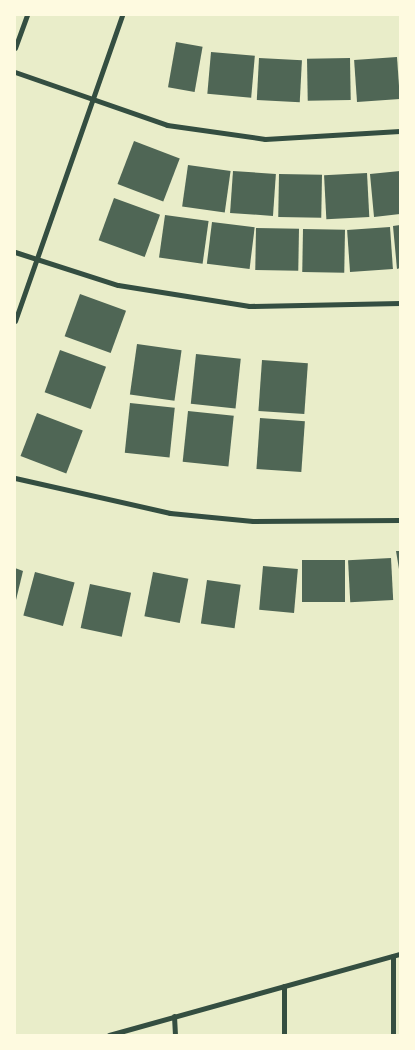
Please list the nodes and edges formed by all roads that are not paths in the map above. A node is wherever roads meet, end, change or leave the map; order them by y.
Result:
1 (28, 15) edge
2 (122, 15) edge
3 (15, 48) edge
4 (15, 72) edge
5 (92, 102) junction
6 (400, 131) edge
7 (15, 252) edge
8 (37, 259) junction
9 (400, 303) edge
10 (15, 321) edge
11 (15, 478) edge
12 (400, 520) edge
13 (400, 954) edge
14 (393, 956) junction
15 (284, 986) junction
16 (174, 1016) junction
17 (109, 1035) edge
18 (175, 1035) edge
19 (284, 1035) edge
20 (393, 1035) edge

1 - 3 street
2 - 5 street
4 - 5 street
5 - 6 street
5 - 8 street
7 - 8 street
8 - 9 street
8 - 10 street
11 - 12 street
13 - 14 street
14 - 15 street
14 - 20 street
15 - 16 street
15 - 19 street
16 - 17 street
16 - 18 street

